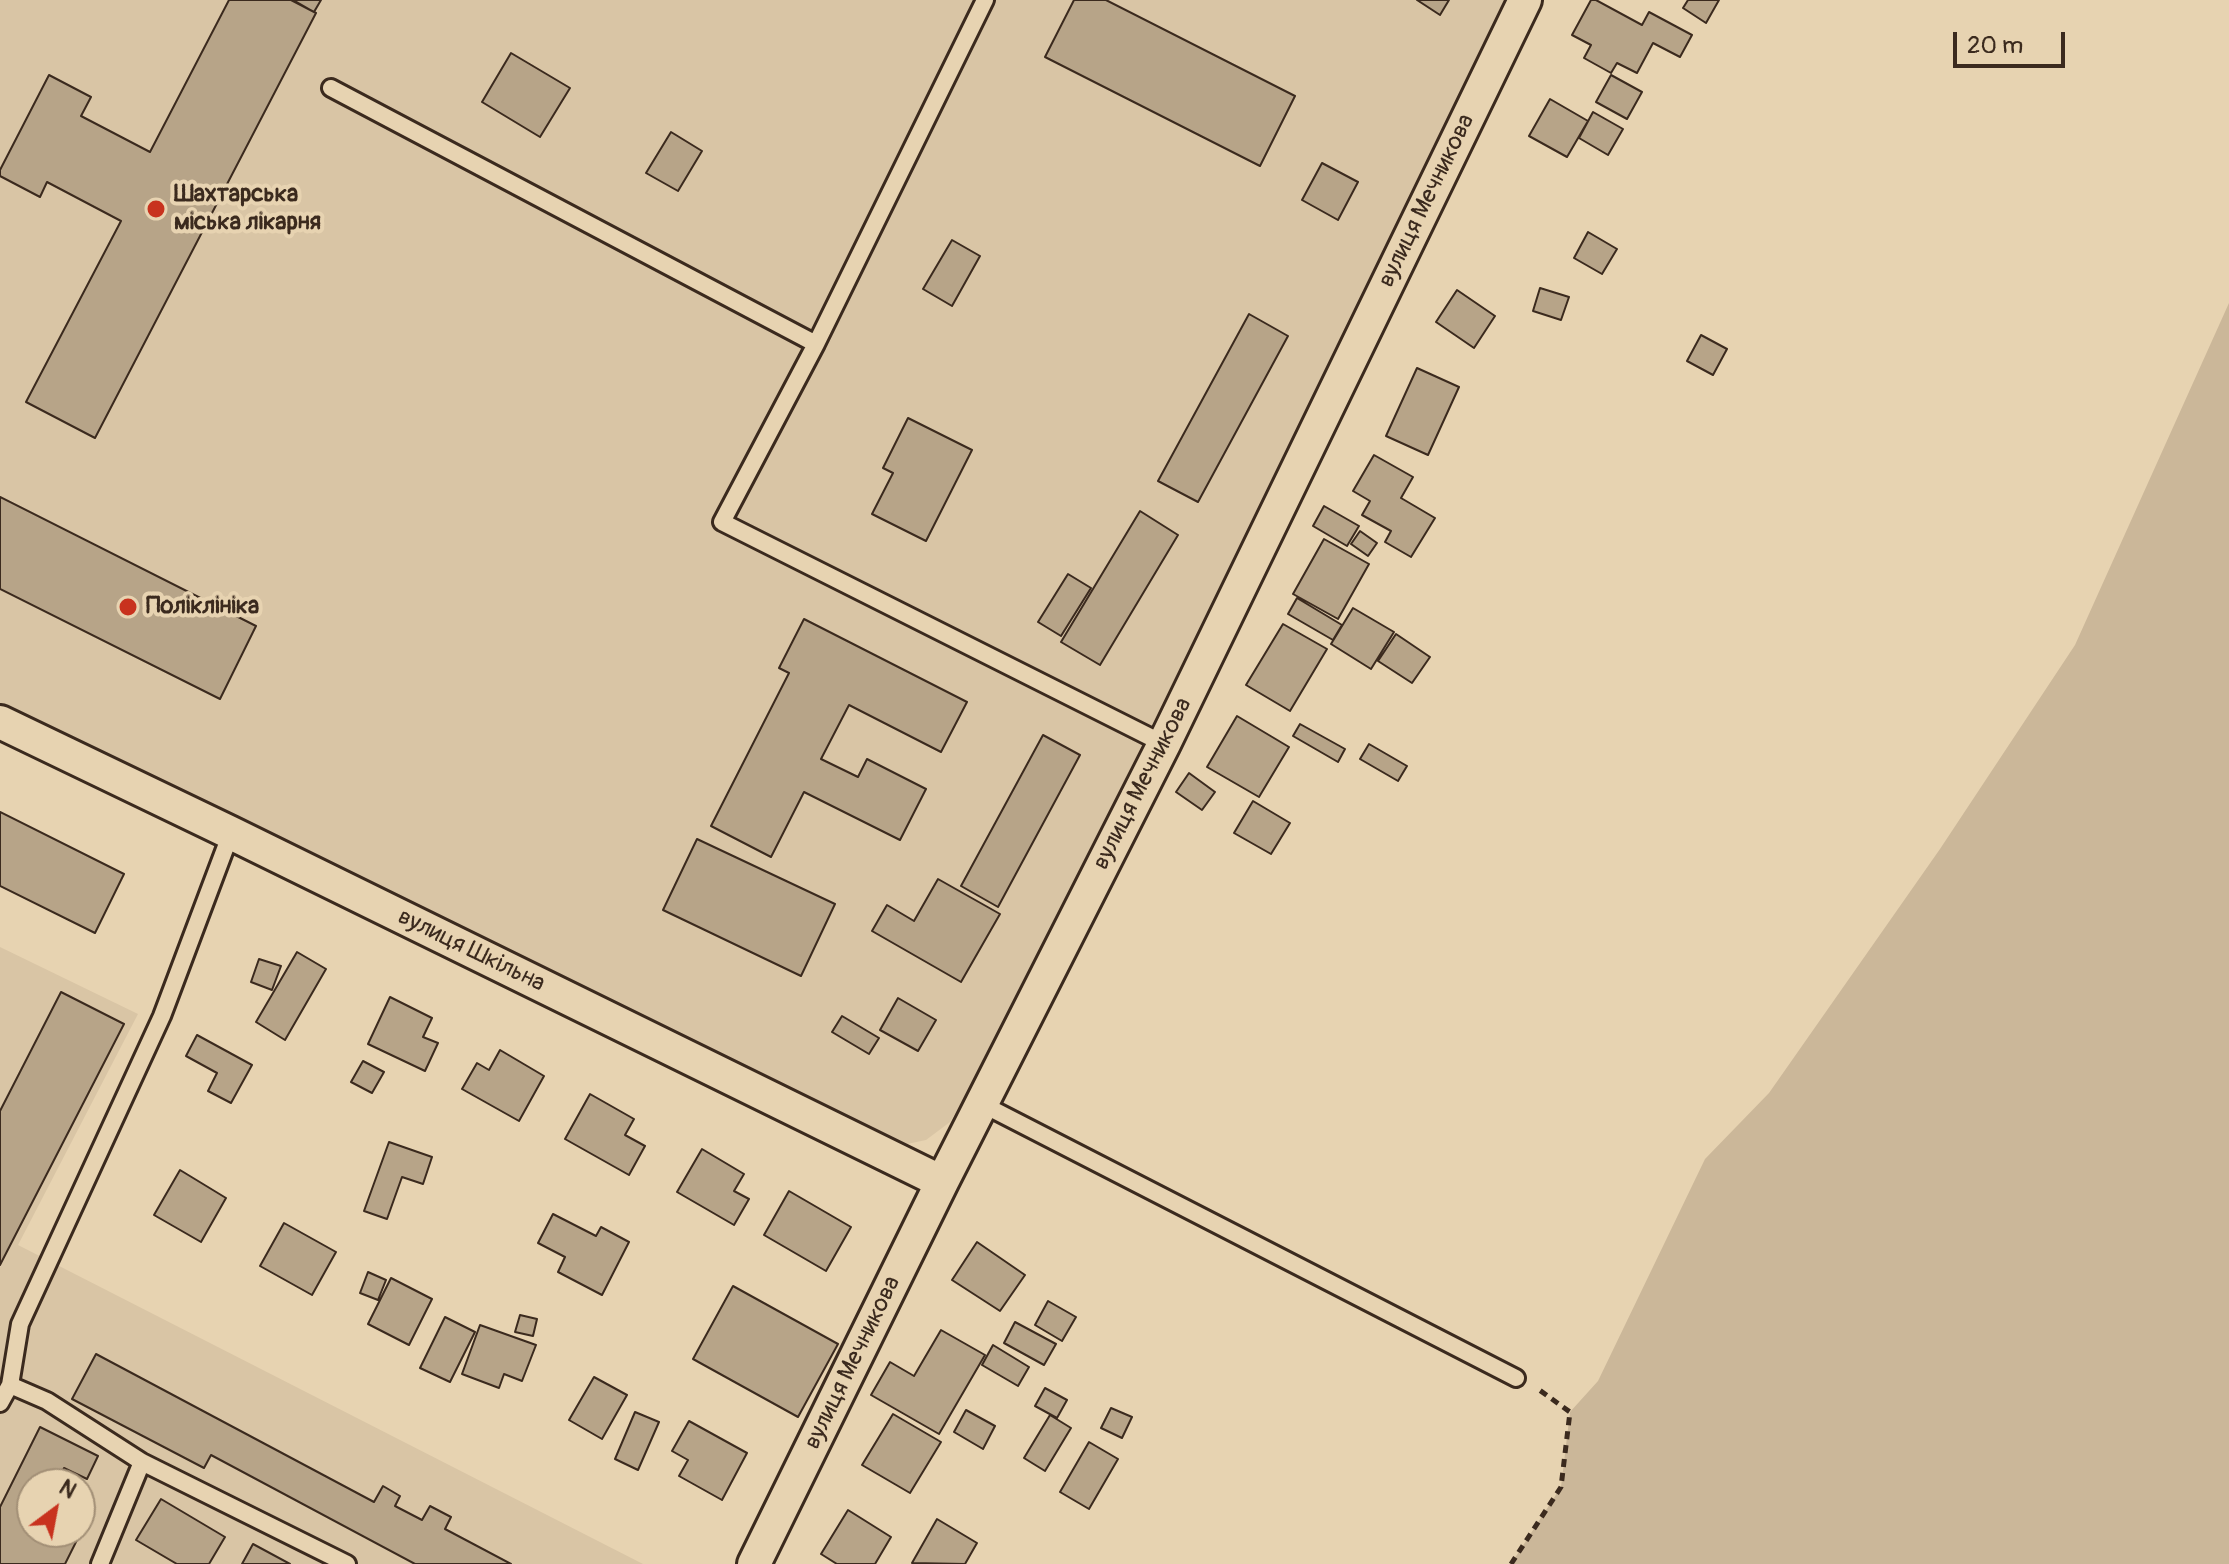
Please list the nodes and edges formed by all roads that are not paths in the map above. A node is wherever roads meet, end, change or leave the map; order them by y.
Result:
1 (985, 0) edge
2 (1525, 0) edge
3 (331, 88) dead end
4 (816, 344) junction
5 (0, 722) edge
6 (1164, 744) junction
7 (231, 833) junction
8 (982, 1104) junction
9 (942, 1182) junction
10 (1516, 1378) road end
11 (10, 1385) junction
12 (0, 1403) edge
13 (142, 1462) junction
14 (100, 1564) edge
15 (347, 1564) edge
16 (754, 1564) edge

1 - 4 lane
2 - 6 street, вулиця Мечникова
3 - 4 lane
4 - 6 lane
5 - 7 street, вулиця Шкільна
6 - 8 street, вулиця Мечникова
7 - 9 street, вулиця Шкільна
7 - 11 lane
8 - 9 street, вулиця Мечникова
8 - 10 lane
9 - 16 street, вулиця Мечникова
11 - 12 lane
11 - 13 lane
13 - 14 lane
13 - 15 lane

